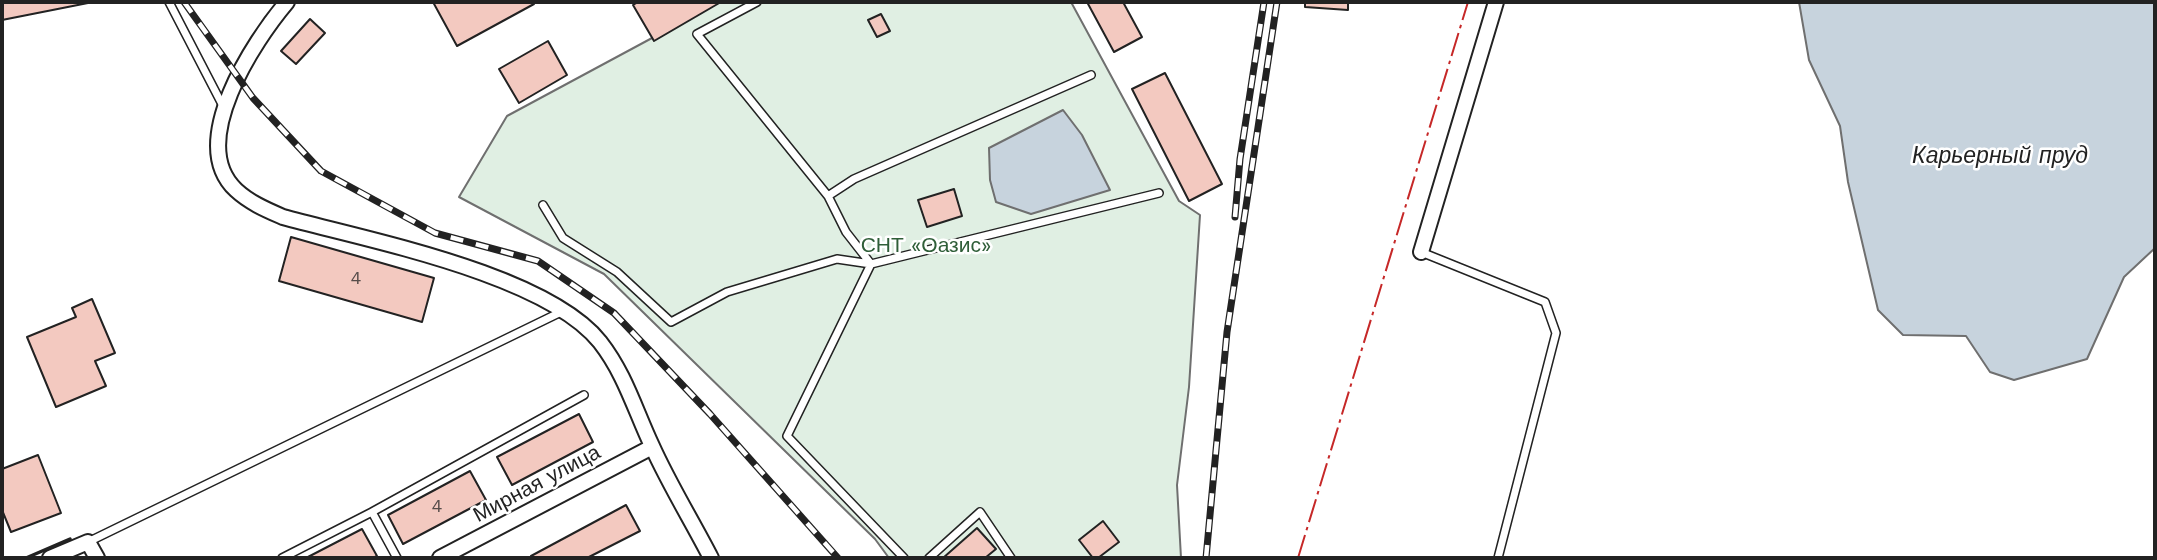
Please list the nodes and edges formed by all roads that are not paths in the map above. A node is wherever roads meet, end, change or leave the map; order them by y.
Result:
1 (169, 2) edge
2 (287, 2) edge
3 (757, 2) edge
4 (1496, 2) edge
5 (1091, 75) dead end
6 (225, 108) junction
7 (1159, 192) dead end
8 (828, 196) junction
9 (543, 205) dead end
10 (1421, 252) joint
11 (870, 264) junction
12 (565, 311) junction
13 (584, 395) dead end
14 (652, 447) junction
15 (372, 512) junction
16 (88, 542) junction
17 (50, 558) edge
18 (97, 558) edge
19 (282, 558) edge
20 (397, 558) edge
21 (440, 558) edge
22 (712, 558) edge
23 (904, 558) edge
24 (929, 558) edge
25 (1011, 558) edge
26 (1498, 558) edge

1 - 6 lane
2 - 6 street
3 - 8 lane
4 - 10 street
5 - 8 lane
6 - 12 street
7 - 11 lane
8 - 11 lane
9 - 11 lane
10 - 26 lane
11 - 23 lane
12 - 14 street
12 - 16 lane
13 - 15 lane
14 - 21 street, Мирная улица
14 - 22 street
15 - 19 lane
15 - 20 lane
16 - 17 street
16 - 18 street
24 - 25 lane

